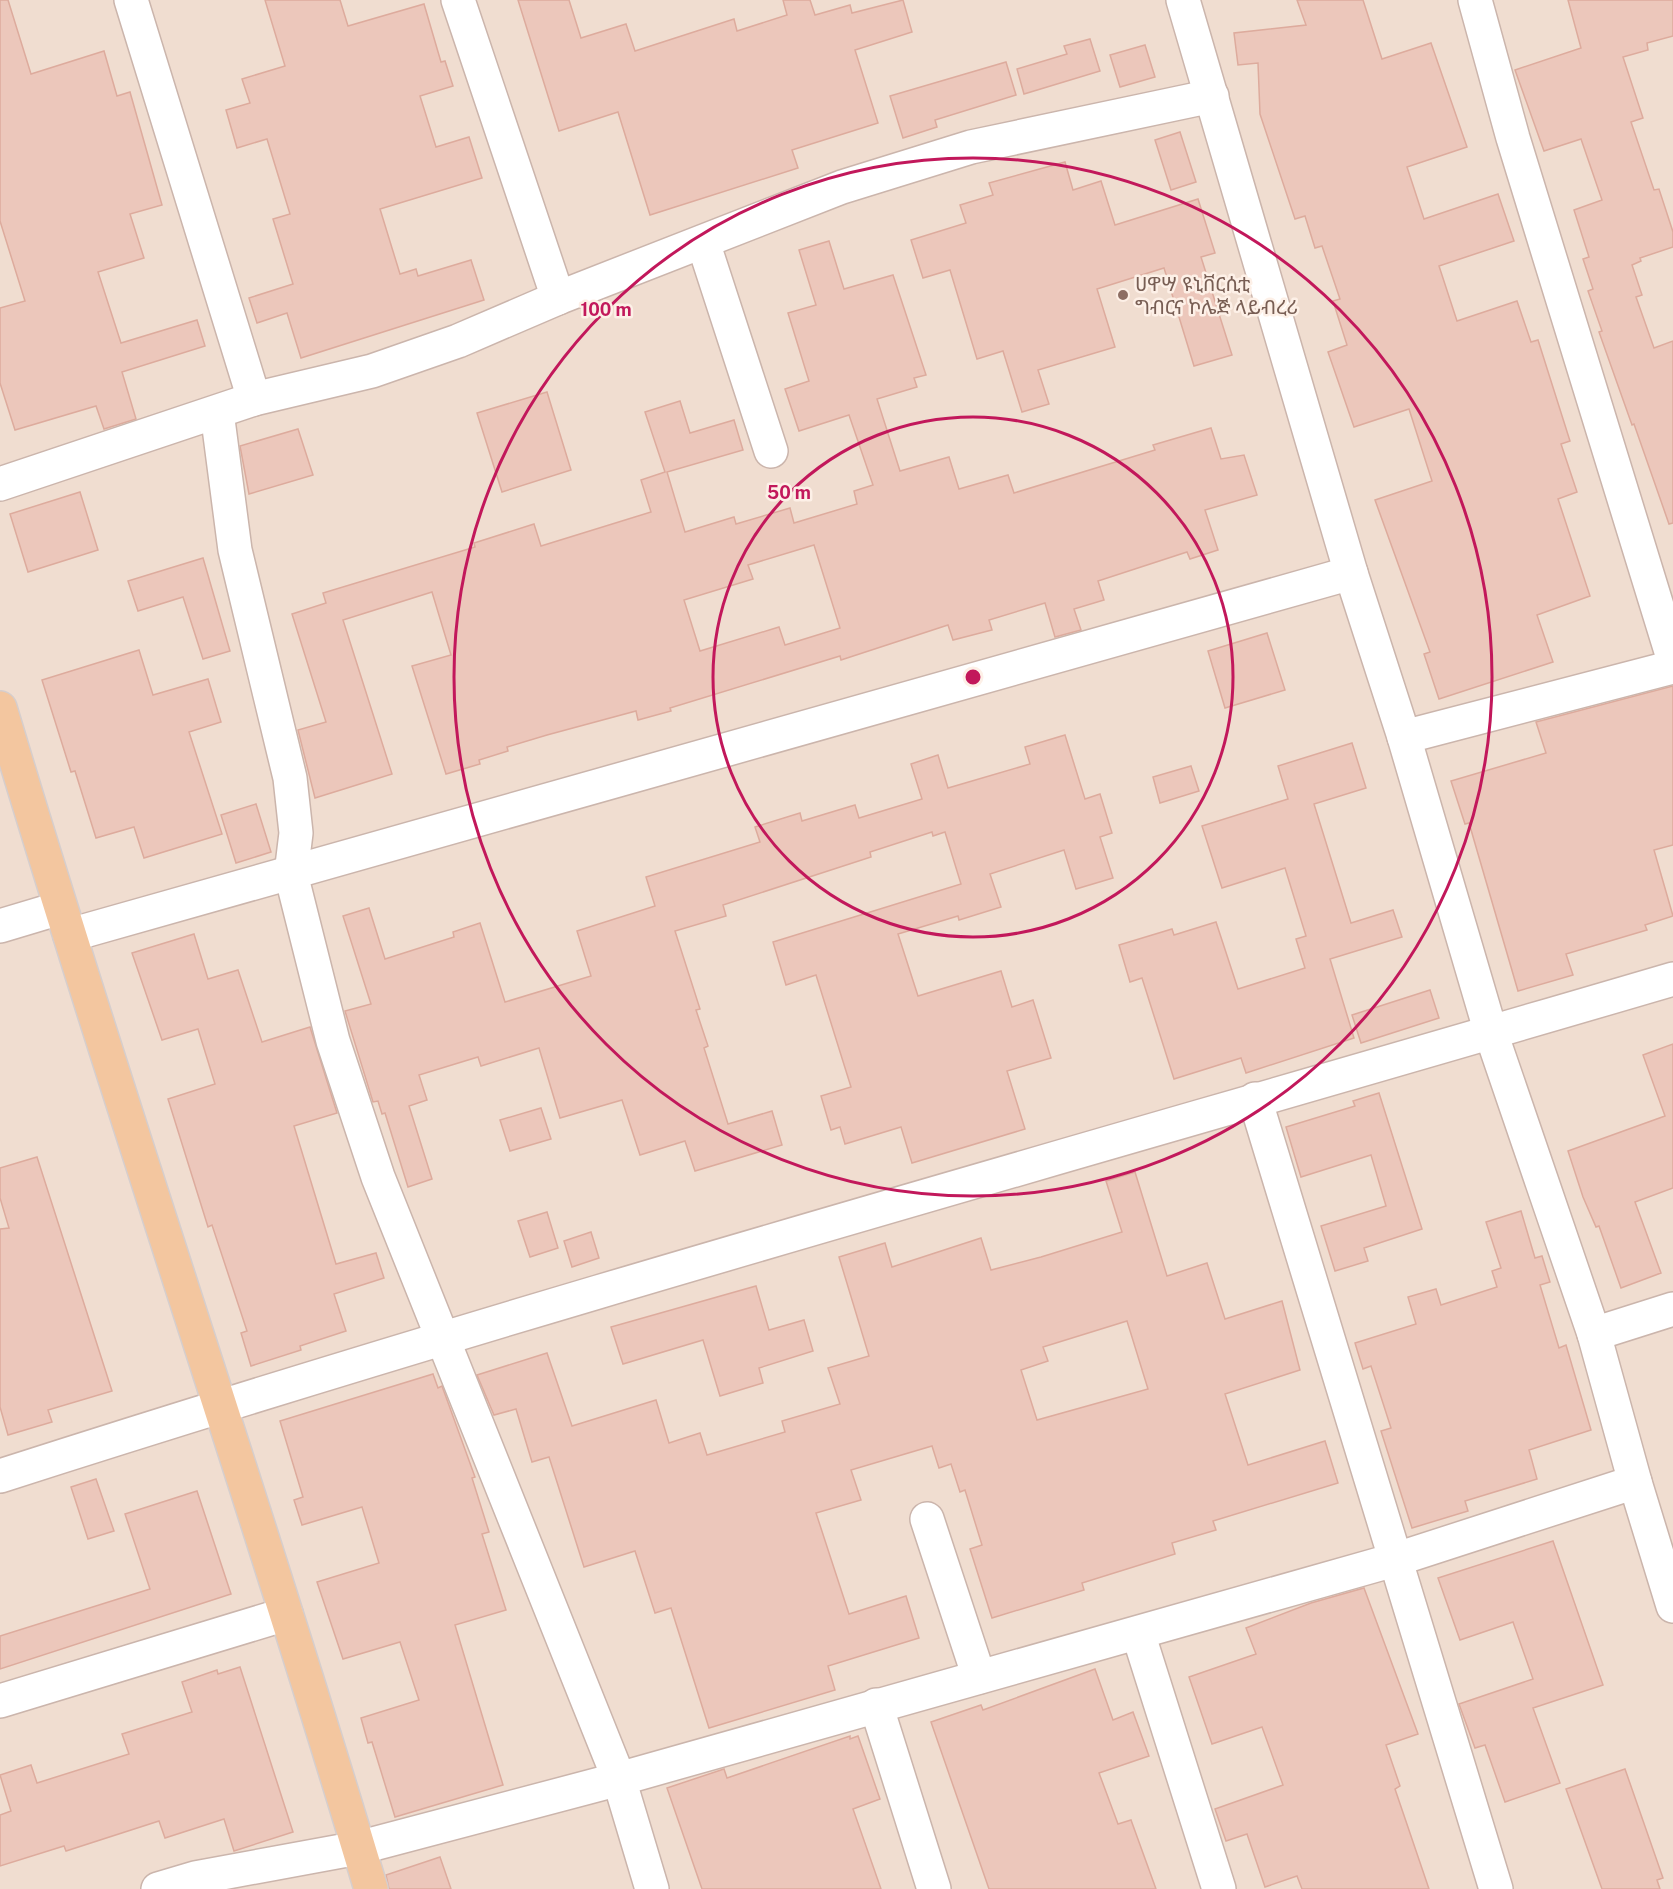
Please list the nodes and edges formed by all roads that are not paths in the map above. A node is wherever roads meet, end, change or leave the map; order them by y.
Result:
1 (131, 0) edge
2 (458, 0) edge
3 (1183, 0) edge
4 (1475, 0) edge
5 (1212, 96) junction
6 (703, 242) junction
7 (558, 298) junction
8 (254, 399) junction
9 (217, 412) junction
10 (771, 451) dead end
11 (0, 484) edge
12 (1350, 573) junction
13 (1673, 658) edge
14 (1673, 667) edge
15 (0, 708) edge
16 (1404, 736) junction
17 (291, 874) junction
18 (65, 921) junction
19 (0, 926) edge
20 (1673, 979) edge
21 (1491, 1033) junction
22 (1256, 1099) junction
23 (1673, 1309) edge
24 (1594, 1334) junction
25 (445, 1340) junction
26 (220, 1406) junction
27 (0, 1476) edge
28 (1635, 1482) junction
29 (927, 1519) dead end
30 (1394, 1560) junction
31 (1673, 1606) edge
32 (286, 1614) junction
33 (1138, 1633) junction
34 (979, 1677) junction
35 (0, 1701) edge
36 (876, 1705) junction
37 (619, 1779) junction
38 (358, 1848) junction
39 (158, 1889) edge
40 (370, 1889) edge
41 (652, 1889) edge
42 (934, 1889) edge
43 (1219, 1889) edge
44 (1496, 1889) edge

1 - 8 street
2 - 7 street
3 - 5 street
4 - 13 street
5 - 6 street
5 - 12 street
6 - 7 street
6 - 10 street
7 - 8 street
8 - 9 street
9 - 11 street
9 - 17 street
12 - 16 street
12 - 17 street
14 - 16 street
15 - 18 main road
16 - 21 street
17 - 18 street
17 - 25 street
18 - 19 street
18 - 26 main road
20 - 21 street
21 - 22 street
21 - 24 street
22 - 25 street
22 - 30 street
23 - 24 street
24 - 28 street
25 - 26 street
25 - 37 street
26 - 27 street
26 - 32 main road
28 - 30 street
28 - 31 street
29 - 34 street
30 - 33 street
30 - 44 street
32 - 35 street
32 - 38 main road
33 - 34 street
33 - 43 street
34 - 36 street
36 - 37 street
36 - 42 street
37 - 38 street
37 - 41 street
38 - 39 street
38 - 40 main road

